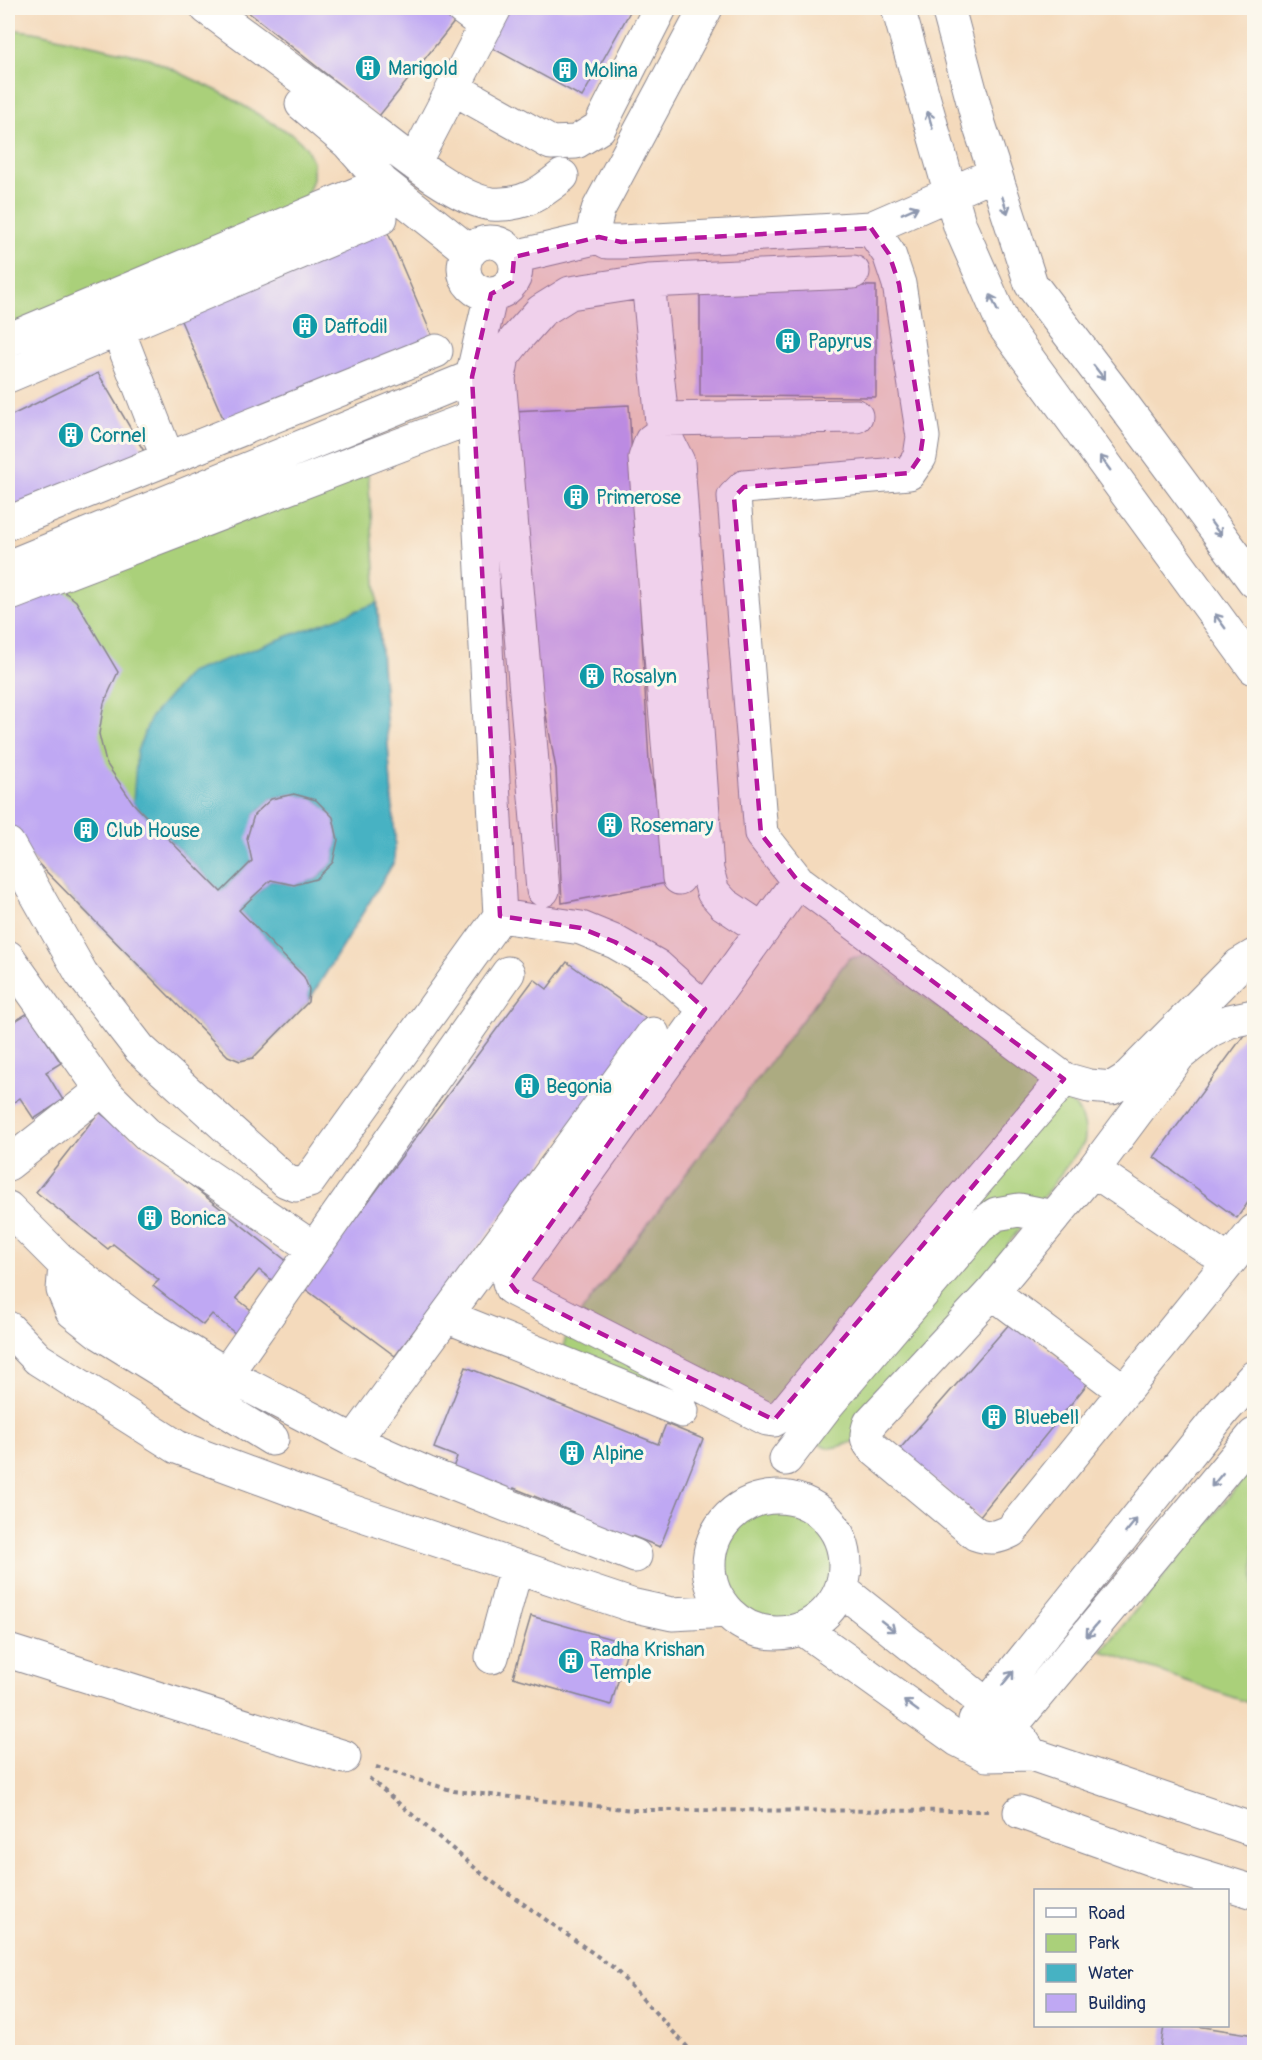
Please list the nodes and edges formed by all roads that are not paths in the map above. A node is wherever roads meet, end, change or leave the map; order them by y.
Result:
1 (185, 8) edge
2 (207, 8) edge
3 (660, 8) edge
4 (706, 8) edge
5 (898, 8) edge
6 (948, 8) edge
7 (481, 14) edge
8 (453, 88) junction
9 (414, 163) junction
10 (996, 174) junction
11 (562, 176) dead end
12 (383, 183) junction
13 (951, 193) junction
14 (381, 218) dead end
15 (871, 228) junction
16 (599, 237) junction
17 (470, 252) junction
18 (514, 256) junction
19 (853, 272) dead end
20 (648, 281) junction
21 (491, 294) junction
22 (117, 328) junction
23 (8, 340) edge
24 (436, 351) dead end
25 (8, 376) edge
26 (472, 377) junction
27 (856, 416) dead end
28 (473, 417) junction
29 (663, 425) junction
30 (168, 459) junction
31 (8, 523) edge
32 (8, 567) edge
33 (1254, 581) edge
34 (8, 595) edge
35 (1254, 668) edge
36 (8, 844) edge
37 (679, 878) dead end
38 (798, 881) junction
39 (543, 890) dead end
40 (500, 916) junction
41 (763, 930) junction
42 (1254, 956) edge
43 (8, 957) edge
44 (508, 973) dead end
45 (705, 1009) junction
46 (1254, 1016) edge
47 (653, 1034) dead end
48 (1064, 1078) junction
49 (102, 1090) junction
50 (8, 1164) edge
51 (1093, 1170) junction
52 (8, 1208) edge
53 (1054, 1217) junction
54 (1254, 1231) edge
55 (313, 1248) junction
56 (1229, 1262) junction
57 (65, 1265) junction
58 (992, 1292) junction
59 (446, 1316) junction
60 (8, 1328) edge
61 (226, 1374) junction
62 (1254, 1377) edge
63 (1124, 1391) junction
64 (1224, 1410) junction
65 (682, 1411) dead end
66 (774, 1420) junction
67 (1254, 1435) edge
68 (354, 1441) junction
69 (786, 1459) junction
70 (255, 1476) junction
71 (790, 1497) junction
72 (635, 1556) dead end
73 (516, 1568) junction
74 (842, 1590) junction
75 (727, 1611) junction
76 (803, 1629) junction
77 (8, 1652) edge
78 (492, 1657) dead end
79 (987, 1704) junction
80 (1012, 1725) junction
81 (958, 1740) junction
82 (1030, 1754) junction
83 (987, 1755) junction
84 (344, 1757) road end
85 (1020, 1812) road end
86 (1254, 1830) edge
87 (1254, 1892) edge

1 - 12 street
2 - 9 street
3 - 8 street
4 - 16 street
13 -> 5 street
6 - 10 street
7 - 8 street
8 - 9 street
9 - 11 street
10 - 13 street
10 -> 33 street
12 - 17 street
12 - 23 street
15 -> 13 street
35 -> 13 street
14 - 22 street
15 - 16 street
15 - 38 street
16 - 18 street
17 - 18 street
17 - 21 street
18 - 21 street
19 - 20 street
20 - 29 street
20 - 39 street
21 - 26 street
22 - 25 street
22 - 30 street
24 - 30 street
26 - 28 street
26 - 32 street
27 - 29 street
28 - 34 street
28 - 40 street
29 - 37 street
29 - 41 street
30 - 31 street
36 - 40 street
38 - 41 street
38 - 48 street
40 - 45 street
41 - 45 street
42 - 48 street
43 - 49 street
44 - 55 street
45 - 66 street
46 - 51 street
47 - 59 street
48 - 66 street
49 - 50 street
49 - 55 street
51 - 53 street
51 - 56 street
52 - 57 street
53 - 58 street
53 - 69 street
54 - 56 street
55 - 61 street
56 - 63 street
57 - 61 street
57 - 70 street
58 - 63 street
58 - 63 street
59 - 65 street
59 - 68 street
60 - 70 street
61 - 68 street
62 - 64 street
64 - 67 street
79 -> 64 street
66 - 69 street
67 -> 80 street
68 - 72 street
69 - 71 street
70 - 73 street
71 - 74 street
71 - 75 street
73 - 75 street
73 - 78 street
74 - 76 street
74 -> 79 street
75 - 76 street
81 -> 76 street
77 - 84 street
79 - 80 street
79 - 81 street
80 - 82 street
80 - 83 street
81 - 83 street
82 - 83 street
82 - 86 street
85 - 87 street

